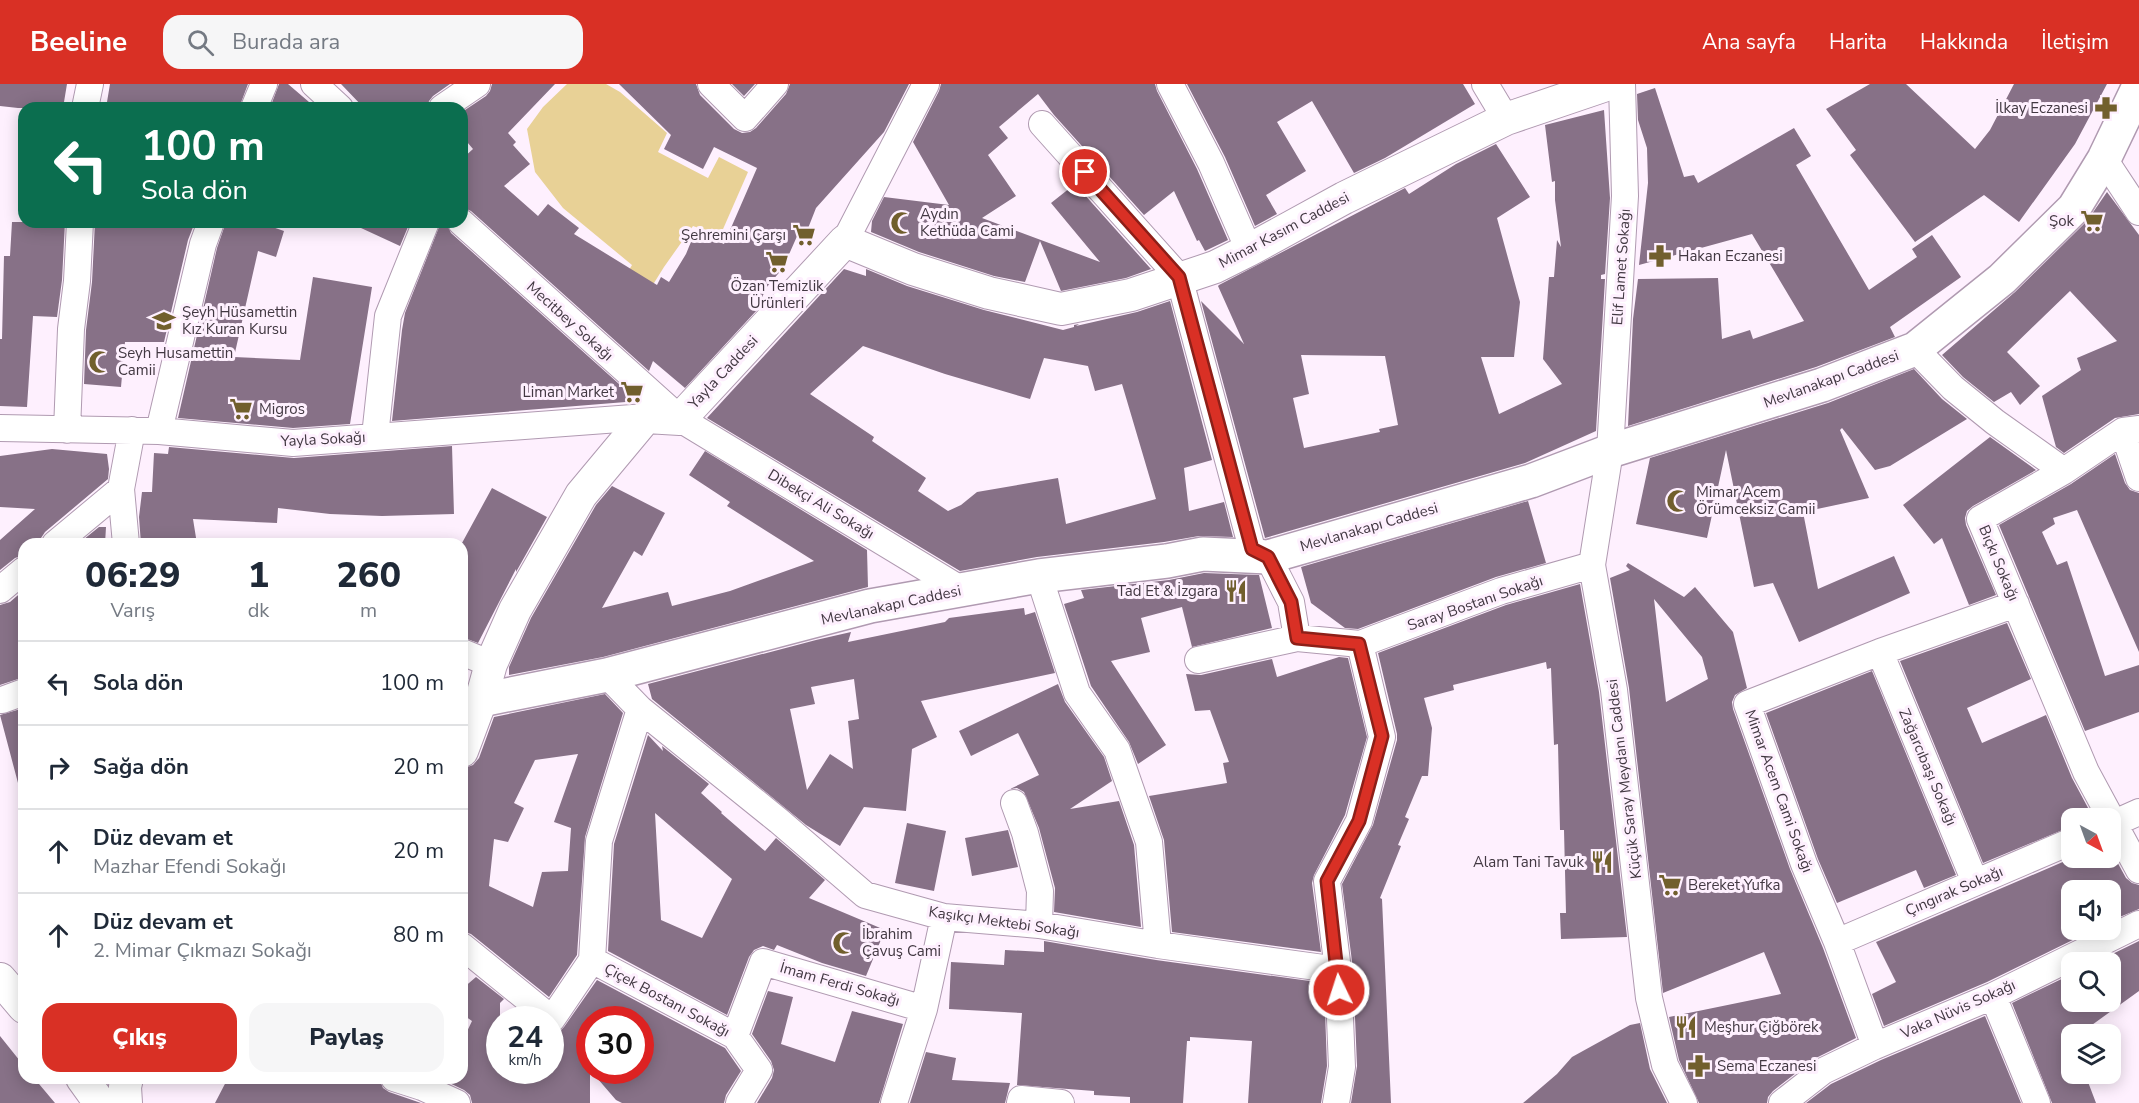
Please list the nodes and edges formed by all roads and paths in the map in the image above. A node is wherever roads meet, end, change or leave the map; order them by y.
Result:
1 (90, 84) edge
2 (264, 84) edge
3 (477, 84) edge
4 (711, 84) edge
5 (775, 84) edge
6 (926, 84) edge
7 (1170, 84) edge
8 (1485, 84) edge
9 (1609, 84) edge
10 (1622, 84) edge
11 (2139, 86) edge
12 (86, 102) edge
13 (256, 102) edge
14 (451, 102) edge
15 (1506, 119) junction
16 (1042, 124) dead end
17 (2103, 159) junction
18 (2139, 212) edge
19 (80, 228) edge
20 (209, 228) edge
21 (424, 228) edge
22 (468, 228) edge
23 (845, 241) junction
24 (1249, 250) junction
25 (1179, 277) junction
26 (1915, 348) junction
27 (646, 417) junction
28 (680, 419) junction
29 (0, 428) edge
30 (67, 430) junction
31 (132, 430) junction
32 (2131, 430) edge
33 (159, 431) junction
34 (375, 436) junction
35 (1610, 451) junction
36 (2064, 471) junction
37 (2139, 478) edge
38 (121, 489) junction
39 (62, 538) edge
40 (125, 538) edge
41 (1268, 557) junction
42 (1592, 565) junction
43 (18, 575) edge
44 (1039, 576) junction
45 (0, 590) edge
46 (962, 590) junction
47 (2016, 604) junction
48 (1297, 638) junction
49 (1359, 644) junction
50 (1880, 652) junction
51 (468, 654) edge
52 (1198, 660) dead end
53 (491, 664) junction
54 (608, 675) junction
55 (482, 700) junction
56 (640, 709) junction
57 (468, 736) edge
58 (1014, 803) dead end
59 (2104, 808) edge
60 (2139, 812) edge
61 (2121, 820) edge
62 (2121, 839) edge
63 (2061, 846) edge
64 (2139, 870) edge
65 (1975, 882) junction
66 (944, 917) junction
67 (2139, 924) edge
68 (1039, 926) junction
69 (1837, 942) junction
70 (1158, 945) junction
71 (468, 951) edge
72 (592, 960) junction
73 (1338, 970) junction
74 (0, 979) edge
75 (1993, 996) junction
76 (18, 1000) edge
77 (924, 1009) junction
78 (735, 1036) junction
79 (1875, 1046) junction
80 (86, 1084) edge
81 (100, 1084) edge
82 (126, 1084) edge
83 (413, 1084) edge
84 (1680, 1101) edge
85 (100, 1103) edge
86 (125, 1103) edge
87 (457, 1103) edge
88 (739, 1103) edge
89 (894, 1103) edge
90 (1020, 1103) edge
91 (1061, 1103) edge
92 (1336, 1103) edge
93 (1782, 1103) edge
94 (2037, 1103) edge

1 - 12 street
2 - 13 street
3 - 14 street
4 - 5 street
6 - 23 street, Yayla Caddesi
7 - 24 street
8 - 15 street
9 - 15 street, Mimar Kasım Caddesi
10 - 35 street, Elif Lamet Sokağı
11 - 17 main road, Mevlanakapı Caddesi
15 - 24 street, Mimar Kasım Caddesi
16 - 25 street
17 - 18 street
17 - 26 main road, Mevlanakapı Caddesi
19 - 30 street
20 - 33 street
21 - 34 street
22 - 28 street, Meсitbey Sokağı
23 - 25 street, Mimar Kasım Caddesi
23 - 28 street, Yayla Caddesi
24 - 25 street, Mimar Kasım Caddesi
25 - 41 street
26 - 35 main road, Mevlanakapı Caddesi
26 - 36 street
27 - 28 street, Yayla Caddesi
27 - 34 street, Yayla Sokağı
27 - 53 street
28 - 46 street, Dibekçi Ali Sokağı
29 - 30 street, Yayla Sokağı
30 - 31 street, Yayla Sokağı
31 - 33 street, Yayla Sokağı
31 - 38 street
32 - 36 street
32 - 37 street
33 - 34 street, Yayla Sokağı
35 - 41 main road, Mevlanakapı Caddesi
35 - 42 street, Küçük Saray Meydanı Caddesi
36 - 47 street, Bıçkı Sokağı
38 - 39 street
38 - 40 street
41 - 44 main road, Mevlanakapı Caddesi
41 - 48 street
42 - 49 street, Saray Bostanı Sokağı
42 - 84 street, Küçük Saray Meydanı Caddesi
43 - 45 street
44 - 46 main road, Mevlanakapı Caddesi
44 - 70 street
46 - 54 main road, Mevlanakapı Caddesi
47 - 50 street, Mimar Acem Cami Sokağı
47 - 59 street, Bıçkı Sokağı
48 - 49 street
48 - 52 street
49 - 73 street
50 - 65 street, Zağarcıbaşı Sokağı
50 - 69 street, Mimar Acem Cami Sokağı
51 - 53 street
53 - 55 street
54 - 55 main road, Mevlanakapı Caddesi
54 - 56 street, Kaşıkçı Mektebi Sokağı
55 - 57 street
56 - 66 street, Kaşıkçı Mektebi Sokağı
56 - 72 street
58 - 68 street
60 - 61 street
62 - 64 street, Bıçkı Sokağı
63 - 65 street, Çıngırak Sokağı
65 - 69 street, Çıngırak Sokağı
66 - 68 street, Kaşıkçı Mektebi Sokağı
66 - 77 street
67 - 75 street, Vaka Nüvis Sokağı
68 - 70 street, Kaşıkçı Mektebi Sokağı
69 - 79 street, Mimar Acem Cami Sokağı
70 - 73 street, Kaşıkçı Mektebi Sokağı
71 - 72 street
72 - 78 street, Çiçek Bostanı Sokağı
73 - 92 street
74 - 76 street
75 - 79 street, Vaka Nüvis Sokağı
75 - 94 street
77 - 78 street, İmam Ferdi Sokağı
77 - 89 street
78 - 88 street, Çiçek Bostanı Sokağı
79 - 93 street, Vaka Nüvis Sokağı
80 - 85 street
81 - 86 street
82 - 86 street
83 - 87 street
90 - 91 street

